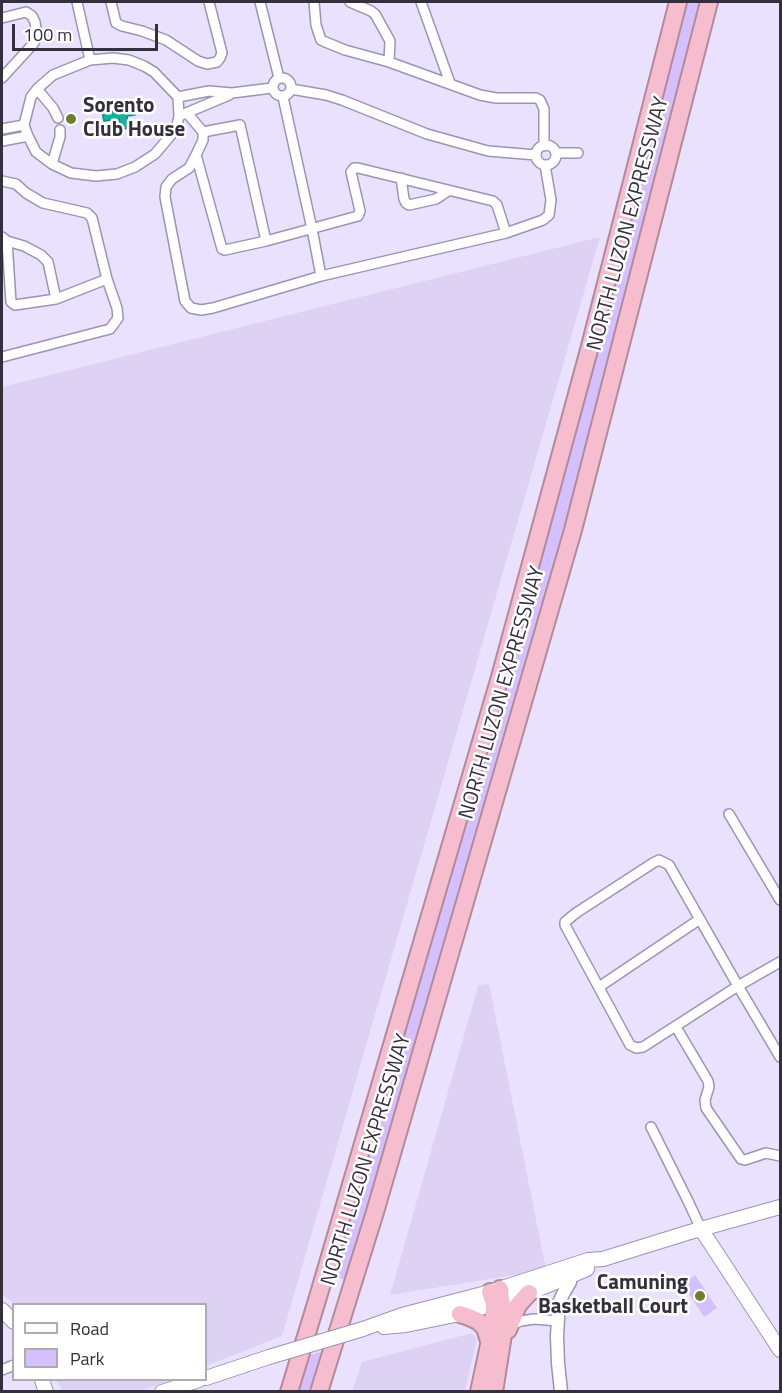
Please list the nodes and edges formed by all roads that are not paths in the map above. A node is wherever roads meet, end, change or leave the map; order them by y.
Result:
1 (77, 2) edge
2 (111, 2) edge
3 (209, 2) edge
4 (260, 2) edge
5 (314, 2) edge
6 (350, 2) edge
7 (421, 2) edge
8 (678, 2) edge
9 (709, 2) edge
10 (2, 18) edge
11 (90, 60) junction
12 (389, 62) junction
13 (2, 78) edge
14 (279, 78) junction
15 (450, 83) junction
16 (272, 88) junction
17 (37, 89) junction
18 (291, 89) junction
19 (232, 93) junction
20 (178, 97) junction
21 (283, 97) junction
22 (183, 115) junction
23 (58, 118) dead end
24 (24, 125) junction
25 (2, 129) edge
26 (60, 130) dead end
27 (203, 132) junction
28 (28, 136) junction
29 (2, 141) edge
30 (544, 146) junction
31 (556, 153) junction
32 (578, 153) dead end
33 (536, 154) junction
34 (196, 155) junction
35 (51, 164) junction
36 (545, 165) junction
37 (401, 178) junction
38 (2, 181) edge
39 (448, 191) junction
40 (312, 229) junction
41 (506, 233) junction
42 (4, 239) edge
43 (266, 241) junction
44 (321, 276) junction
45 (107, 279) junction
46 (56, 299) junction
47 (2, 357) edge
48 (729, 814) dead end
49 (780, 900) edge
50 (700, 919) junction
51 (780, 962) edge
52 (738, 986) junction
53 (599, 987) junction
54 (676, 1027) junction
55 (780, 1057) edge
56 (651, 1127) dead end
57 (780, 1156) edge
58 (780, 1207) edge
59 (700, 1229) junction
60 (568, 1272) junction
61 (529, 1293) junction
62 (496, 1297) junction
63 (460, 1314) junction
64 (558, 1321) junction
65 (509, 1326) junction
66 (364, 1329) junction
67 (495, 1345) junction
68 (780, 1350) edge
69 (207, 1377) edge
70 (196, 1381) edge
71 (162, 1392) edge
72 (288, 1392) edge
73 (319, 1392) edge
74 (479, 1392) edge
75 (494, 1392) edge
76 (561, 1392) edge

1 - 11 street
2 - 3 street
4 - 14 street
5 - 12 street
6 - 12 street
7 - 15 street
8 - 72 highway, NORTH LUZON EXPRESSWAY
9 - 73 highway, NORTH LUZON EXPRESSWAY
10 - 13 street
11 - 17 street
11 - 20 street
12 - 15 street
14 - 16 street
14 - 18 street
15 - 30 street
16 - 19 street
16 - 21 street
17 - 23 street
17 - 24 street
18 - 21 street
18 - 33 street
19 - 20 street
19 - 22 street
20 - 22 street
21 - 40 street
22 - 27 street
22 - 35 street
24 - 25 street
24 - 28 street
26 - 35 street
27 - 34 street
27 - 43 street
28 - 29 street
28 - 35 street
30 - 31 street
30 - 33 street
31 - 32 street
31 - 36 street
33 - 36 street
34 - 43 street
34 - 44 street
36 - 41 street
37 - 39 street
37 - 39 street
37 - 40 street
38 - 45 street
39 - 41 street
40 - 43 street
40 - 44 street
41 - 44 street
42 - 46 street
42 - 46 street
45 - 46 street
45 - 47 street
48 - 49 street
50 - 52 street
50 - 53 street
50 - 53 street
51 - 52 street
52 - 54 street
52 - 55 street
53 - 54 street
54 - 57 street
56 - 59 street
58 - 59 main road
59 - 60 main road
59 - 68 main road
60 - 61 main road
60 - 62 main road
60 - 64 street
61 - 62 main road
61 - 65 highway
62 - 63 main road
62 - 66 main road
62 - 67 highway
63 - 66 main road
63 - 67 highway
64 - 65 street
64 - 76 street
65 - 67 highway
66 - 69 main road, bridge
67 - 74 highway
67 - 75 highway
70 - 71 main road

